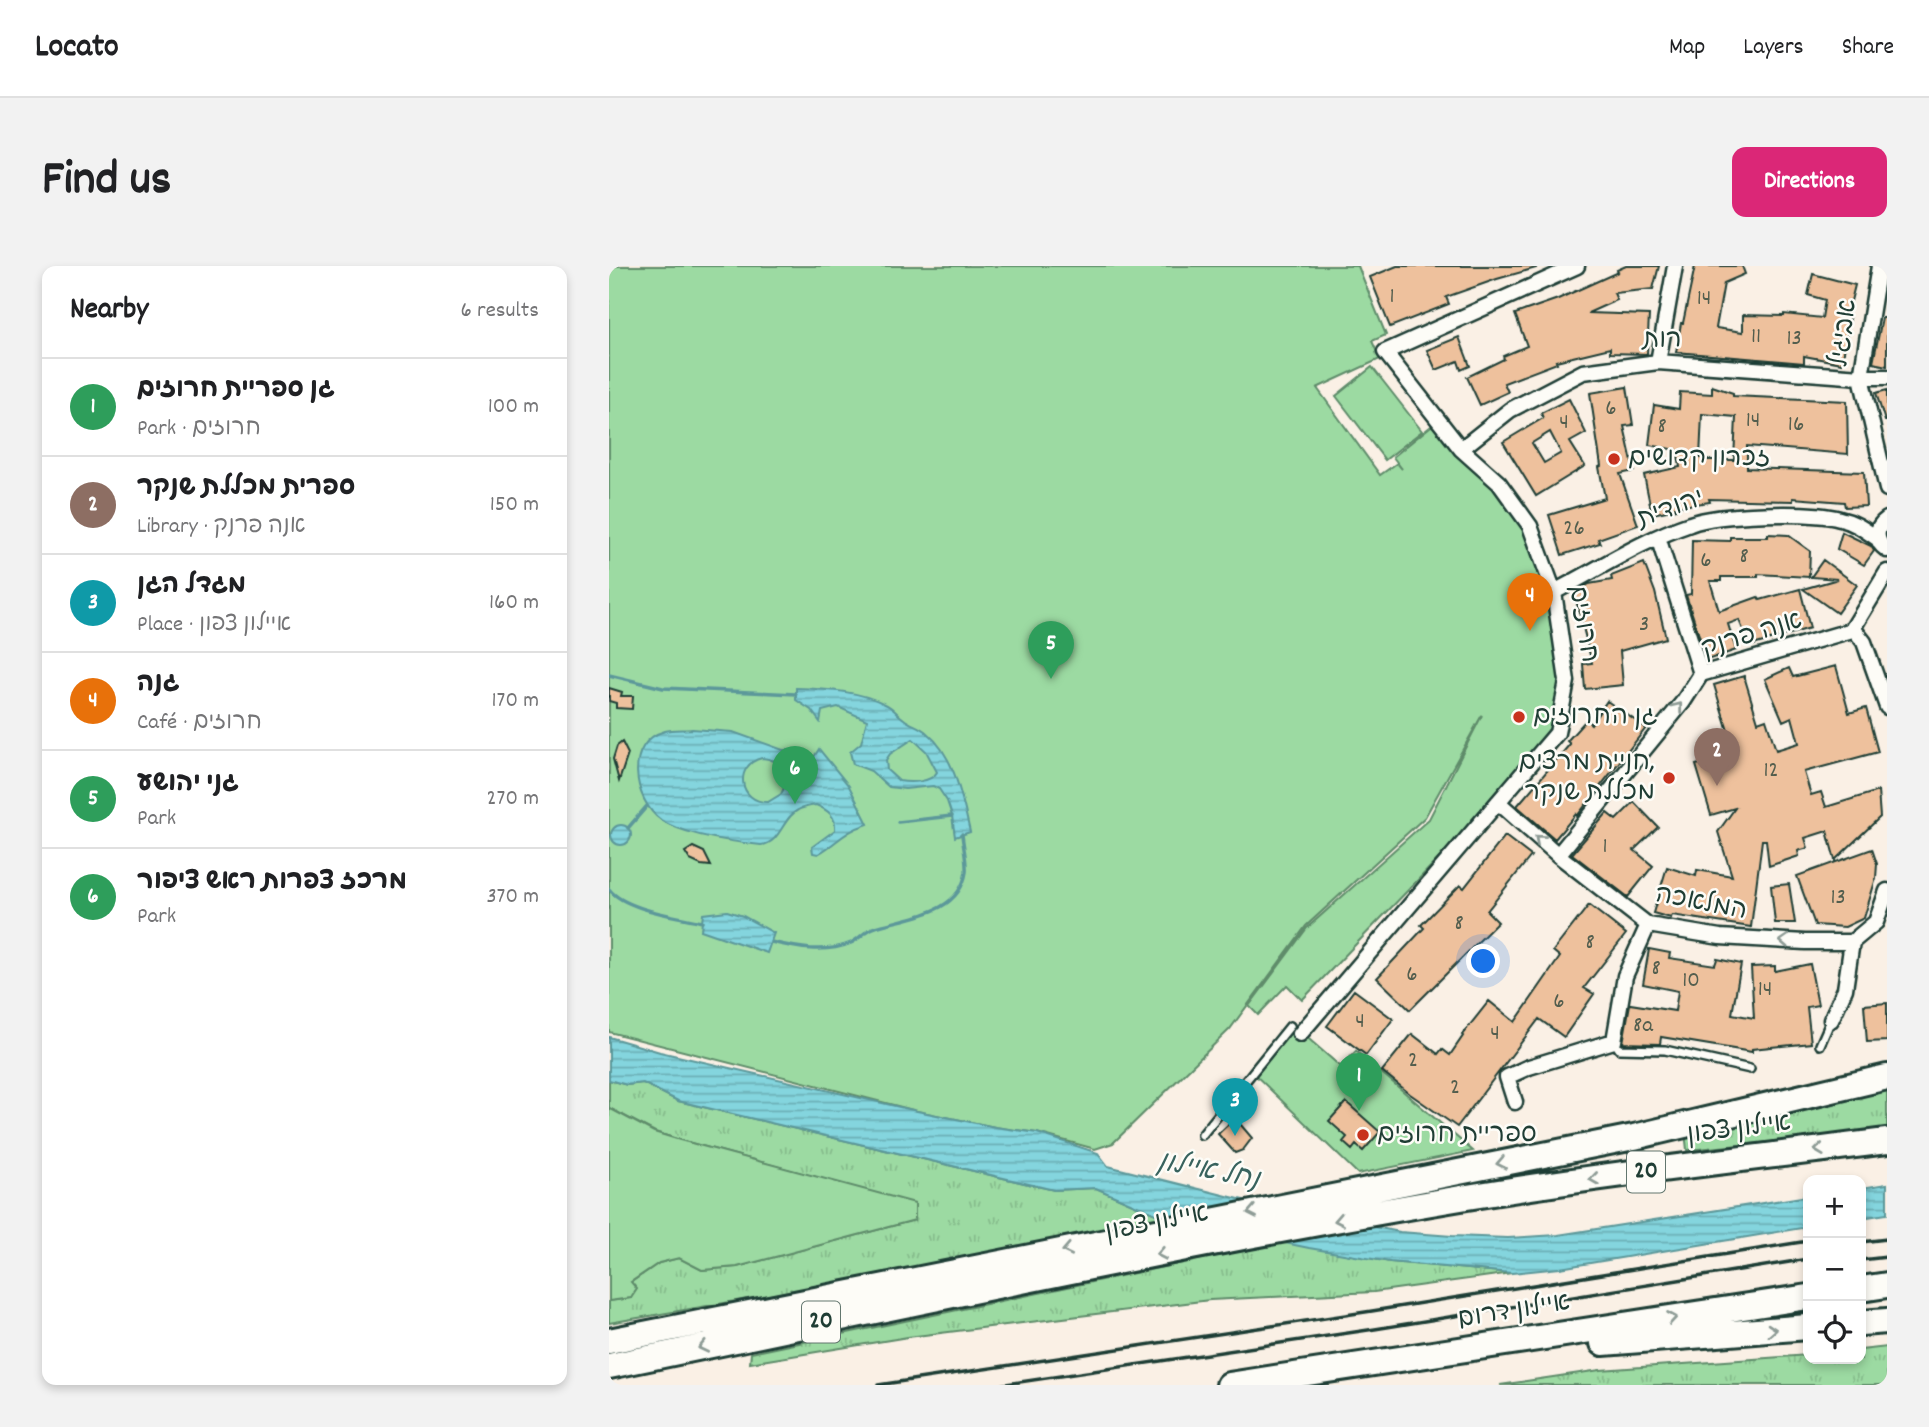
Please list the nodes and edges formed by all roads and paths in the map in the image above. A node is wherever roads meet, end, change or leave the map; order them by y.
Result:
1 (1577, 266) edge
2 (1675, 266) edge
3 (1879, 266) edge
4 (1658, 362) junction
5 (1861, 377) junction
6 (1887, 377) edge
7 (1461, 449) junction
8 (1887, 489) edge
9 (1884, 521) edge
10 (1855, 524) junction
11 (1658, 537) junction
12 (1882, 545) edge
13 (1887, 572) edge
14 (1555, 592) junction
15 (1853, 628) junction
16 (1701, 674) junction
17 (1887, 707) edge
18 (1498, 803) junction
19 (1558, 855) junction
20 (1887, 891) edge
21 (1648, 925) junction
22 (1852, 942) junction
23 (1831, 1020) joint
24 (1295, 1030) joint
25 (1614, 1041) junction
26 (1820, 1045) dead end
27 (1750, 1069) dead end
28 (1887, 1077) edge
29 (1515, 1102) dead end
30 (1202, 1135) dead end
31 (1887, 1141) edge
32 (1034, 1279) junction
33 (1887, 1285) edge
34 (1866, 1288) edge
35 (1803, 1298) edge
36 (1887, 1321) edge
37 (1866, 1323) edge
38 (1803, 1327) edge
39 (609, 1341) edge
40 (1411, 1358) junction
41 (609, 1366) edge
42 (1229, 1385) edge

1 - 7 street, חרוזים
2 - 4 street
3 - 5 street, אביגיל
4 - 5 street, רות
4 - 7 street, רות
5 - 6 street, רות
5 - 8 street, אביגיל
7 - 14 street, חרוזים
9 - 10 street, יהודית
9 - 12 street
10 - 11 street, יהודית
10 - 12 street, יהודית
11 - 14 street, יהודית
11 - 16 street
13 - 15 street
14 - 18 street, חרוזים
15 - 16 street, אנה פרנק
15 - 17 street
19 -> 16 street, אנה פרנק
19 -> 18 street, המלאכה
18 - 24 street, חרוזים
19 - 21 street, המלאכה
20 - 22 street
22 -> 21 street, המלאכה
21 - 25 street
22 - 23 street
23 - 26 lane
24 - 30 lane
25 - 27 lane
25 - 29 street
28 -> 39 highway
31 -> 32 highway, איילון צפון / 20
32 - 39 highway
32 -> 41 highway, איילון צפון / 20
33 - 34 highway
40 -> 35 highway, איילון דרום
36 - 37 highway
40 -> 38 highway
40 - 42 highway, איילון דרום

